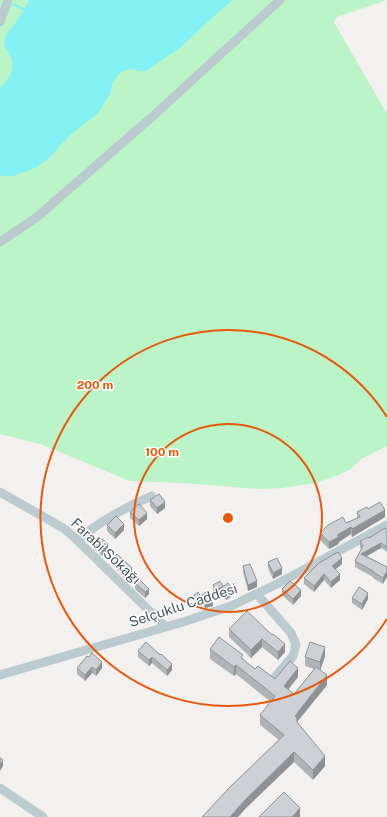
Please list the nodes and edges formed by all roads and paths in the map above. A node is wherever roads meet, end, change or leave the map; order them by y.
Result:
1 (8, 0) edge
2 (280, 0) edge
3 (0, 22) edge
4 (0, 242) edge
5 (0, 492) edge
6 (152, 496) dead end
7 (387, 525) edge
8 (77, 540) junction
9 (257, 594) junction
10 (166, 627) junction
11 (0, 675) edge
12 (275, 677) edge
13 (0, 788) edge
14 (43, 817) edge

1 - 3 street
2 - 4 street
5 - 8 street, Farabi Sokağı
6 - 8 street
7 - 9 street, Selçuklu Caddesi
8 - 10 street, Farabi Sokağı
9 - 10 street, Selçuklu Caddesi
9 - 12 street
10 - 11 street, Selçuklu Caddesi
13 - 14 street

